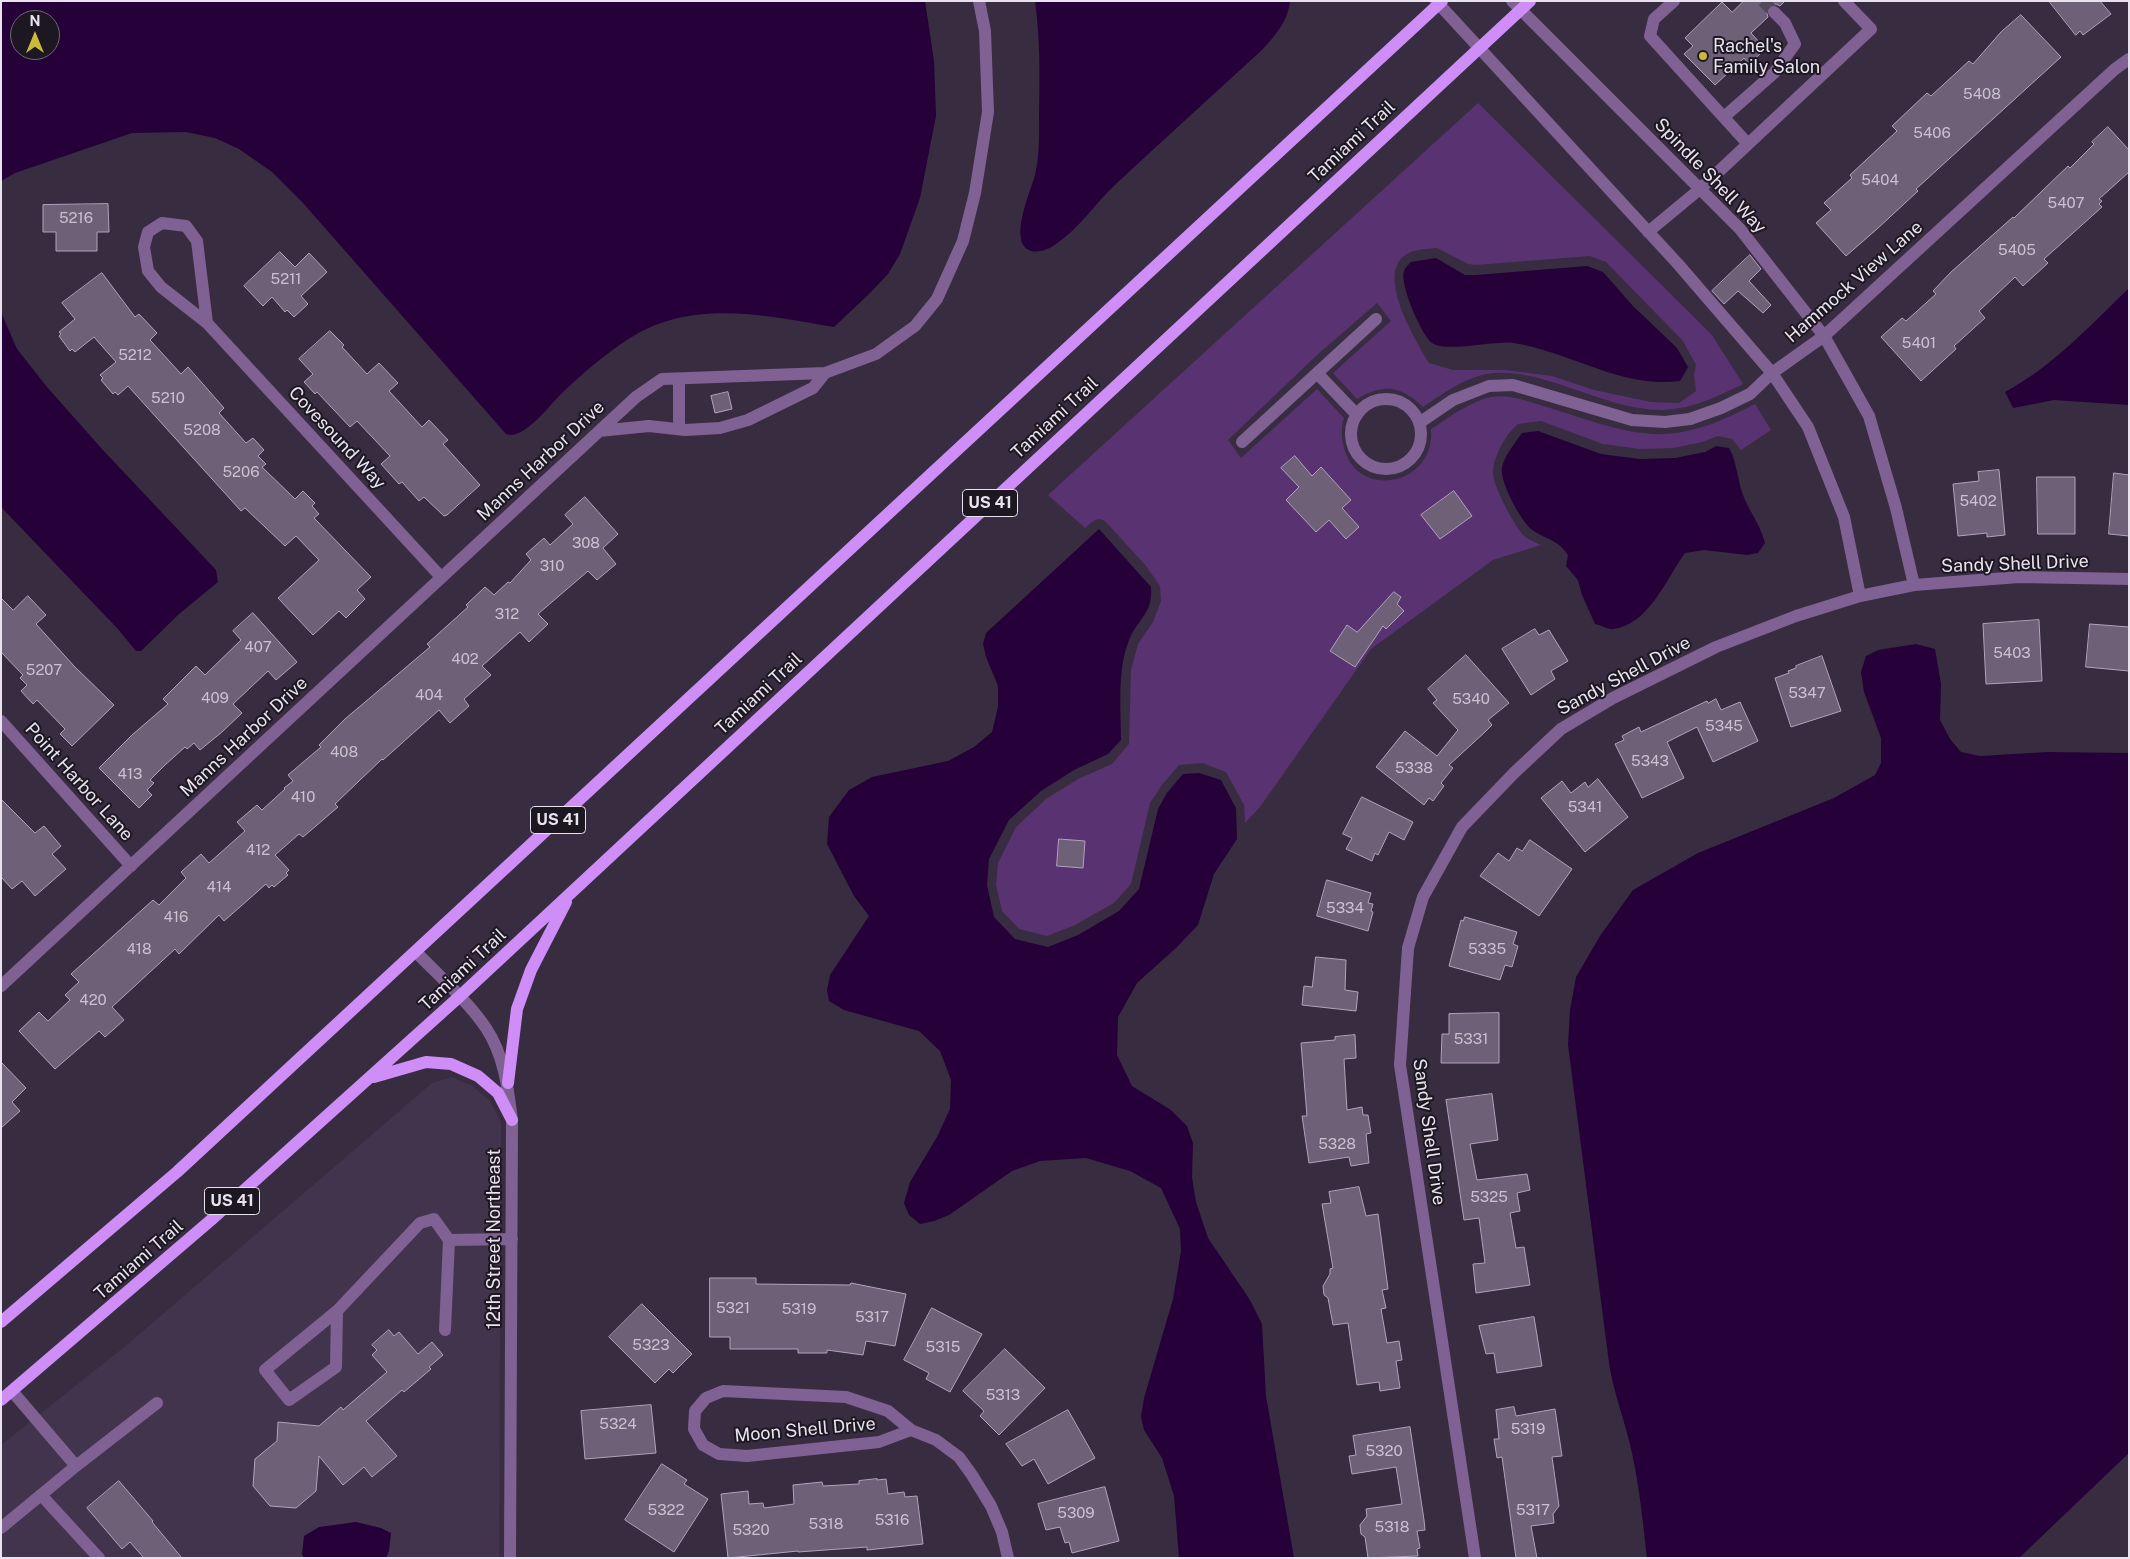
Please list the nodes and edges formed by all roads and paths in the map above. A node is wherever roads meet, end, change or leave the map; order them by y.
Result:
1 (979, 1) edge
2 (1530, 1) edge
3 (1674, 1) edge
4 (1844, 1) edge
5 (1439, 2) edge
6 (1516, 6) edge
7 (1774, 12) tunnel mouth
8 (1479, 48) junction
9 (2129, 59) edge
10 (1724, 118) junction
11 (1748, 144) junction
12 (1700, 189) junction
13 (1648, 232) junction
14 (1376, 319) dead end
15 (207, 323) junction
16 (1824, 336) junction
17 (825, 373) junction
18 (1317, 373) junction
19 (1772, 373) junction
20 (679, 378) junction
21 (1357, 415) junction
22 (1419, 423) junction
23 (679, 429) junction
24 (599, 431) junction
25 (1242, 442) dead end
26 (441, 577) junction
27 (2129, 579) edge
28 (1914, 585) junction
29 (1860, 596) junction
30 (1, 721) edge
31 (131, 866) junction
32 (571, 893) junction
33 (416, 952) junction
34 (1, 986) edge
35 (460, 997) junction
36 (370, 1078) junction
37 (508, 1083) junction
38 (512, 1120) junction
39 (512, 1239) junction
40 (449, 1240) junction
41 (337, 1311) junction
42 (1, 1322) edge
43 (445, 1330) dead end
44 (12, 1392) junction
45 (1, 1400) edge
46 (157, 1403) dead end
47 (911, 1430) junction
48 (76, 1466) junction
49 (42, 1496) junction
50 (1, 1528) edge
51 (100, 1558) edge
52 (510, 1558) edge
53 (1008, 1558) edge
54 (1475, 1558) edge

1 - 17 street, Manns Harbor Drive
2 - 6 main road, Tamiami Trail / US 41
3 - 10 street
4 - 11 street
5 - 8 street
5 - 33 main road, US 41
6 - 8 main road, Tamiami Trail / US 41
6 - 12 street, Spindle Shell Way
7 - 10 street
8 - 13 street
8 - 32 main road, Tamiami Trail / US 41
9 - 16 street, Hammock View Lane
10 - 11 street
11 - 12 street
12 - 13 street
12 - 16 street, Spindle Shell Way
13 - 19 street
14 - 18 street
15 - 15 street, Covesound Way
15 - 26 street, Covesound Way
16 - 19 street, Hammock View Lane
16 - 28 street, Spindle Shell Way
17 - 20 street, Manns Harbor Drive
17 - 23 street
18 - 21 street
18 - 25 street
19 - 22 street, Hammock View Lane
19 - 29 street
20 - 23 street
20 - 24 street, Manns Harbor Drive
21 - 22 street
21 - 22 street
23 - 24 street
24 - 26 street, Manns Harbor Drive
26 - 31 street, Manns Harbor Drive
27 - 28 street, Sandy Shell Drive
28 - 29 street, Sandy Shell Drive
29 - 54 street, Sandy Shell Drive
30 - 31 street, Point Harbor Lane
31 - 34 street, Manns Harbor Drive
32 - 35 main road, Tamiami Trail / US 41
32 - 37 main road
33 - 35 street, 12th Street Northeast
33 - 42 main road, US 41
35 - 36 main road, Tamiami Trail / US 41
35 - 37 street, 12th Street Northeast
36 - 38 main road
36 - 44 main road, Tamiami Trail / US 41
37 - 38 street, 12th Street Northeast
38 - 39 street, 12th Street Northeast
39 - 40 street
39 - 52 street, 12th Street Northeast
40 - 41 street
40 - 43 street
41 - 41 street
44 - 45 main road, Tamiami Trail / US 41
44 - 48 street
46 - 48 street
47 - 47 street, Moon Shell Drive
47 - 53 street, Moon Shell Drive
48 - 49 street
49 - 50 street
49 - 51 street

